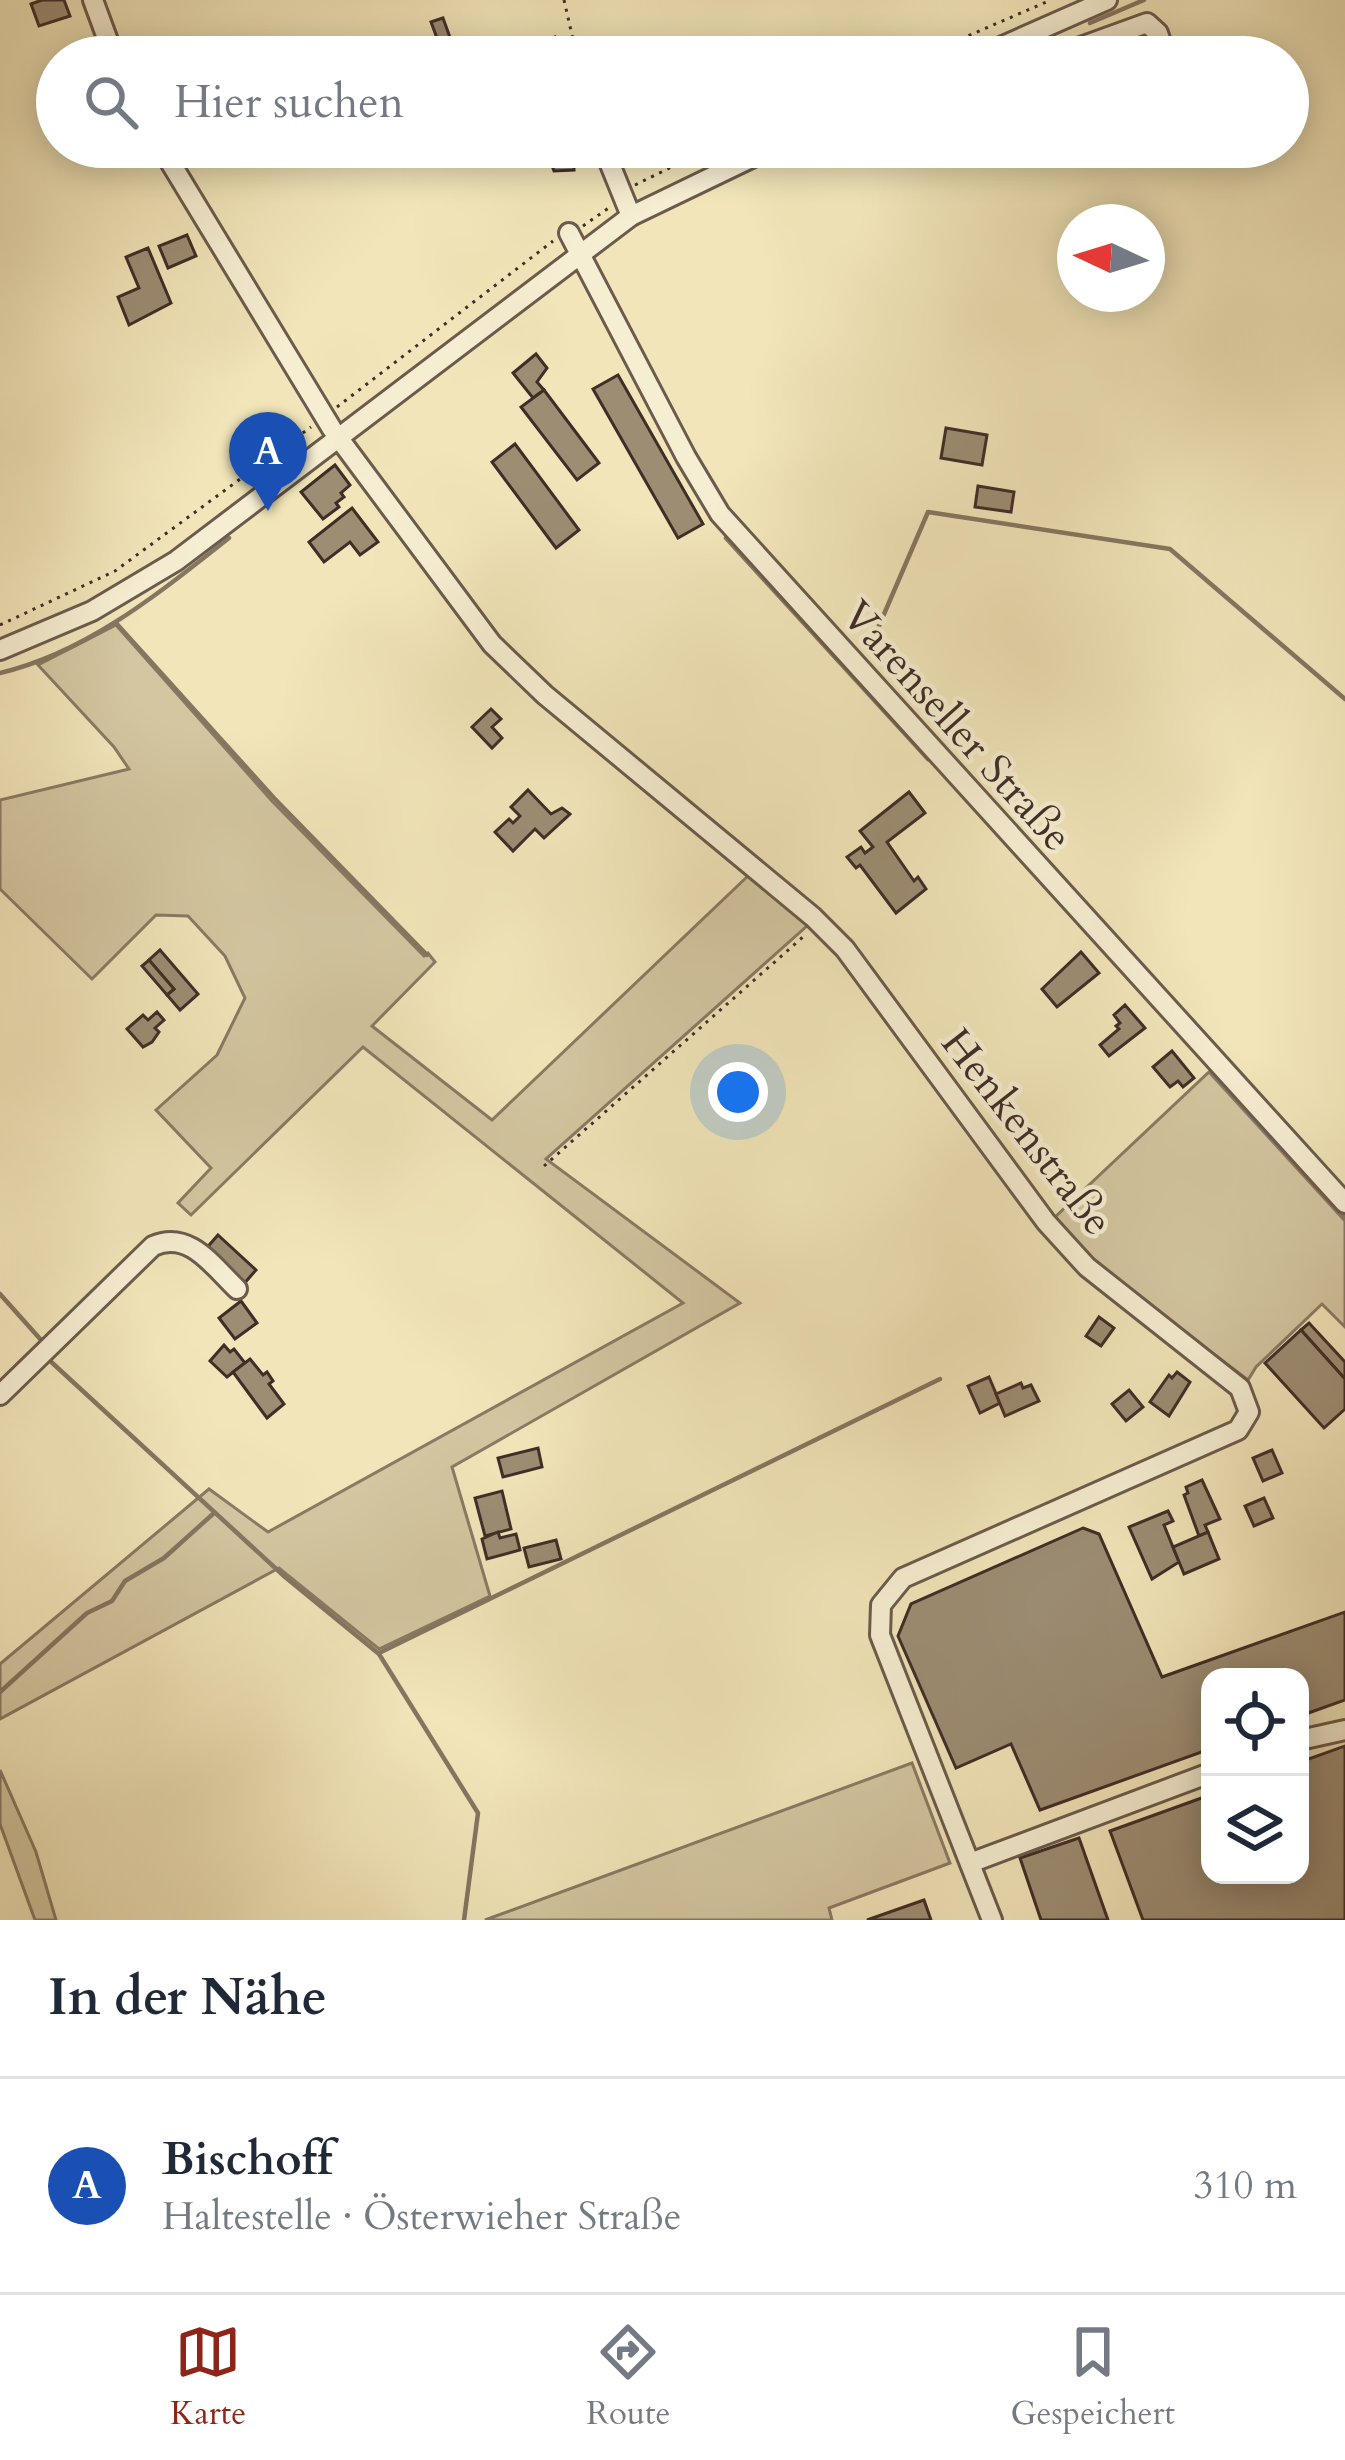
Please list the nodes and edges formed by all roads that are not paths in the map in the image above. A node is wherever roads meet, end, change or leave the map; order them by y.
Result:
1 (93, 0) edge
2 (1107, 0) edge
3 (1068, 17) junction
4 (974, 33) road end
5 (106, 36) edge
6 (975, 36) edge
7 (1025, 36) edge
8 (1076, 36) edge
9 (1111, 36) edge
10 (1158, 36) edge
11 (174, 168) edge
12 (611, 168) edge
13 (723, 168) edge
14 (627, 207) junction
15 (569, 233) road end
16 (581, 252) junction
17 (453, 320) road end
18 (465, 340) junction
19 (338, 438) junction
20 (1, 647) edge
21 (1345, 1203) edge
22 (237, 1289) dead end
23 (0, 1395) edge
24 (1345, 1730) edge
25 (1309, 1738) edge
26 (1202, 1776) edge
27 (970, 1863) junction
28 (992, 1920) edge

1 - 5 street
2 - 3 street
3 - 7 street
3 - 8 street
4 - 6 street
9 - 10 street
11 - 19 street, Henkenstraße
12 - 14 street
13 - 14 street
14 - 16 street
15 - 16 street, Varenseller Straße
16 - 18 street
16 - 21 street, Varenseller Straße
17 - 18 street
18 - 19 street
19 - 20 street
19 - 27 street, Henkenstraße
22 - 23 street
24 - 25 street
26 - 27 street
27 - 28 street, Henkenstraße

